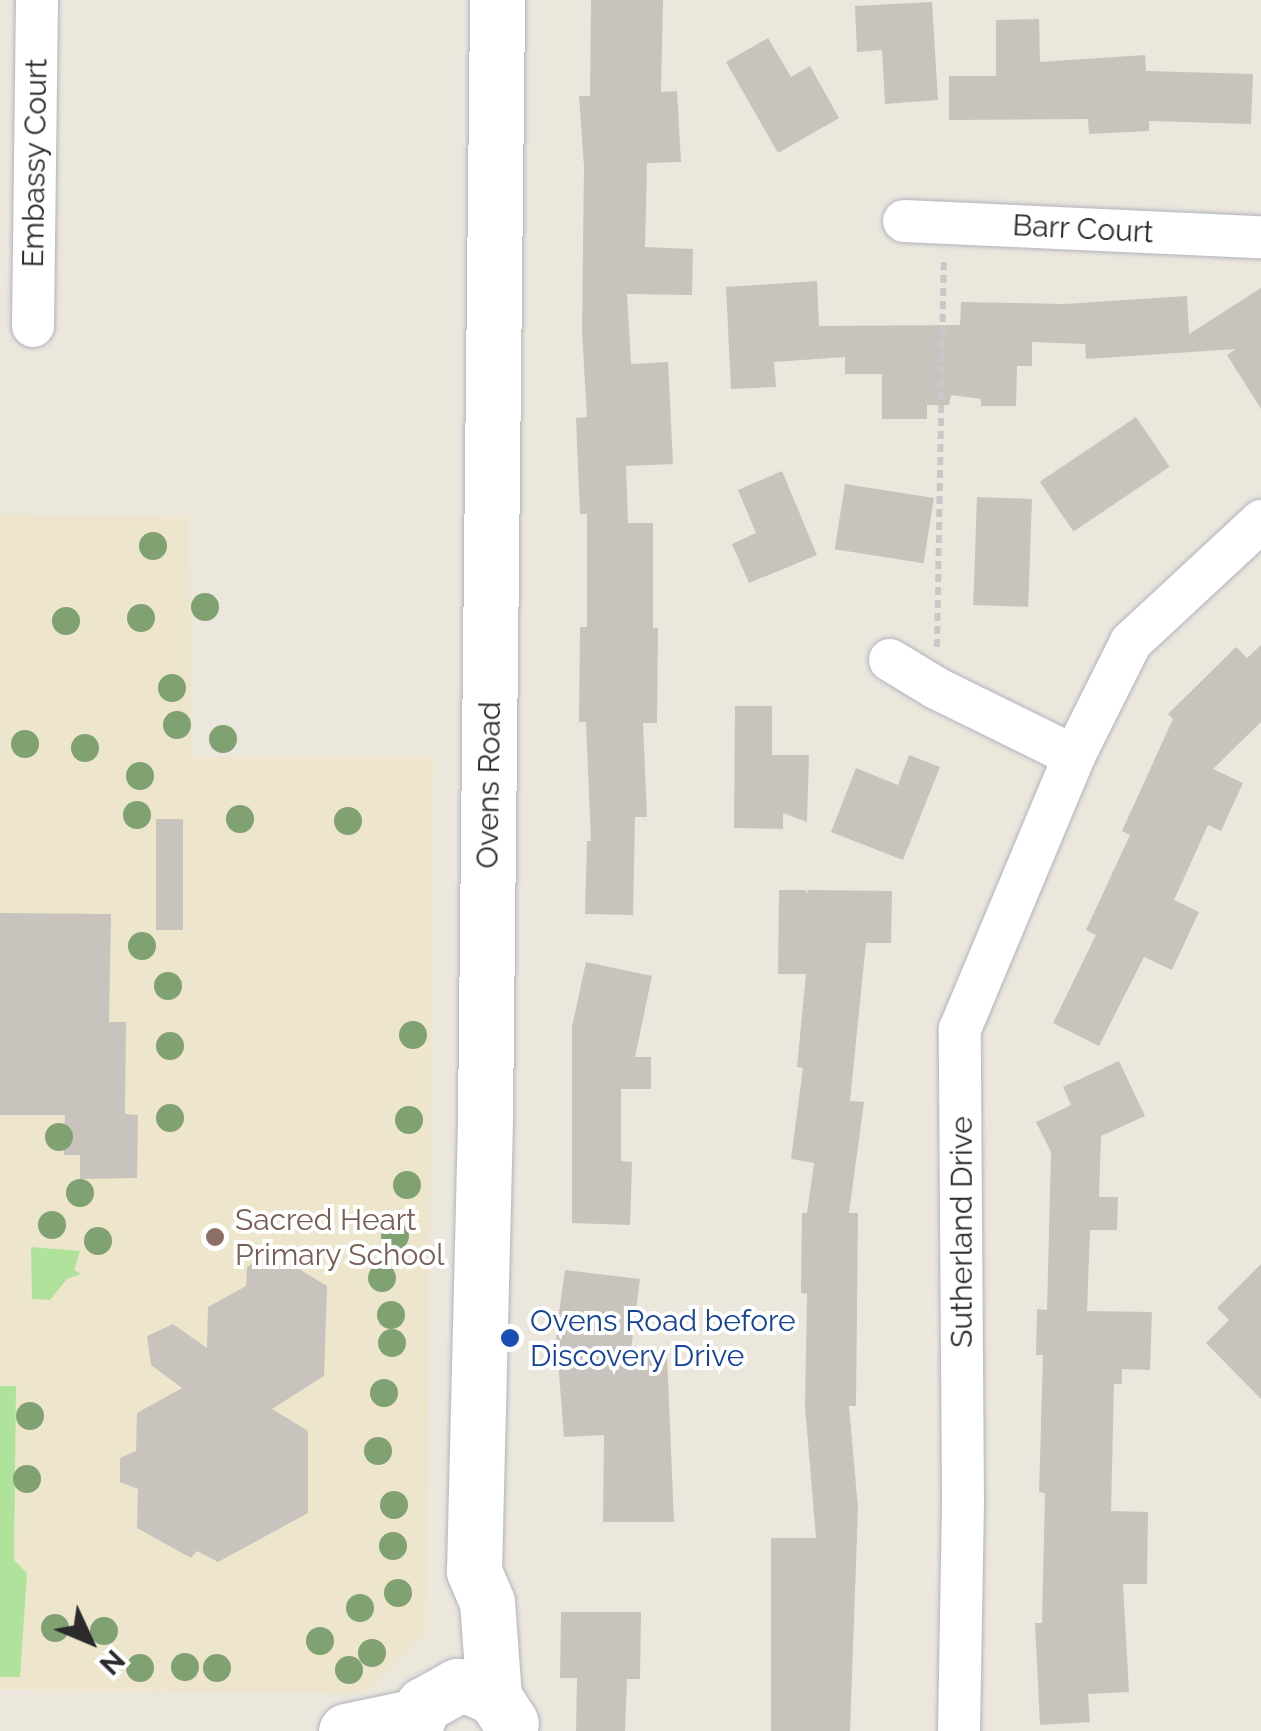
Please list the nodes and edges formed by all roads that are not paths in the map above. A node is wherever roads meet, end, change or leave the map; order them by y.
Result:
1 (37, 0) edge
2 (498, 0) edge
3 (925, 222) road end
4 (1261, 238) edge
5 (33, 326) dead end
6 (1261, 520) edge
7 (890, 660) dead end
8 (1074, 756) junction
9 (456, 1713) edge
10 (346, 1731) edge
11 (958, 1731) edge

1 - 5 street, Embassy Court
2 - 9 street, Ovens Road
3 - 4 street, Barr Court
6 - 8 street, Sutherland Drive
7 - 8 street
8 - 11 street, Sutherland Drive
9 - 10 street

